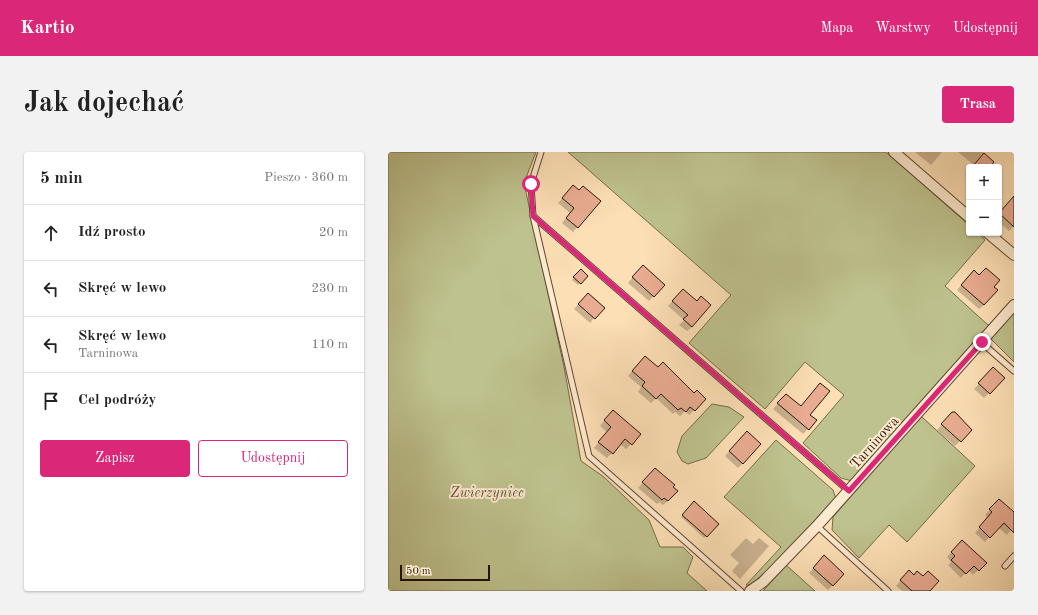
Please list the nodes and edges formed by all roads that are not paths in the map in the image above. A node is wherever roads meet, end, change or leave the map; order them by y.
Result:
1 (541, 152) edge
2 (894, 152) edge
3 (966, 214) edge
4 (533, 216) junction
5 (992, 236) edge
6 (1014, 255) edge
7 (1014, 305) edge
8 (982, 342) junction
9 (1014, 371) edge
10 (849, 491) junction
11 (817, 526) junction
12 (1014, 556) edge
13 (1005, 566) dead end
14 (741, 591) edge
15 (750, 591) edge
16 (888, 591) edge

1 - 4 lane
2 - 3 street
4 - 10 lane
4 - 14 lane
5 - 6 street
7 - 8 street, Tarninowa
8 - 9 lane
8 - 10 street, Tarninowa
10 - 11 street, Tarninowa
11 - 15 street, Tarninowa
11 - 16 lane
12 - 13 lane

